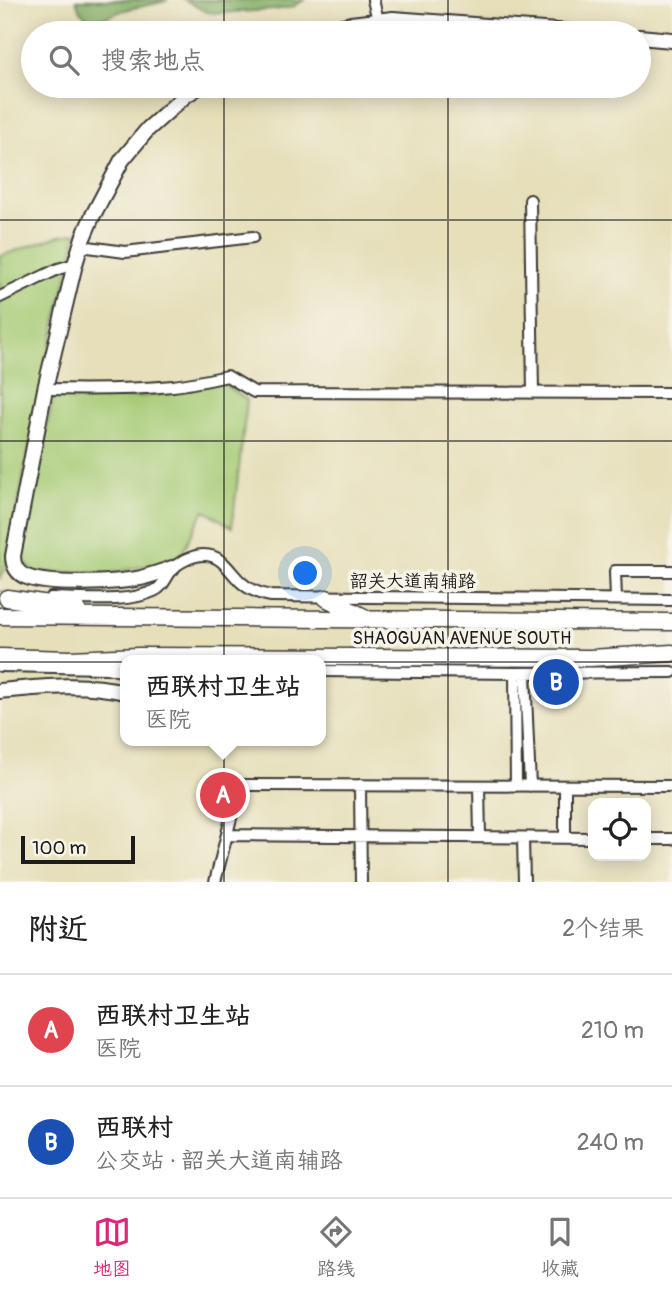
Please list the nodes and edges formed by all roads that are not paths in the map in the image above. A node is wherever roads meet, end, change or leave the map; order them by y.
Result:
1 (373, 0) edge
2 (378, 20) junction
3 (371, 21) edge
4 (434, 21) edge
5 (651, 38) edge
6 (672, 40) edge
7 (183, 98) edge
8 (530, 201) dead end
9 (253, 237) dead end
10 (81, 246) junction
11 (75, 264) junction
12 (0, 297) edge
13 (46, 389) junction
14 (533, 392) junction
15 (672, 393) edge
16 (172, 568) junction
17 (672, 571) edge
18 (4, 598) edge
19 (326, 598) junction
20 (615, 599) junction
21 (672, 600) edge
22 (0, 616) edge
23 (135, 617) junction
24 (368, 620) junction
25 (672, 622) edge
26 (0, 651) edge
27 (672, 653) edge
28 (0, 657) edge
29 (26, 657) junction
30 (120, 657) edge
31 (326, 657) edge
32 (0, 666) edge
33 (120, 671) edge
34 (326, 671) edge
35 (672, 672) edge
36 (520, 673) junction
37 (0, 691) edge
38 (120, 691) edge
39 (360, 785) junction
40 (479, 786) junction
41 (516, 786) junction
42 (530, 786) junction
43 (565, 786) junction
44 (672, 786) edge
45 (228, 835) junction
46 (361, 836) junction
47 (480, 837) junction
48 (523, 838) junction
49 (565, 838) junction
50 (588, 838) edge
51 (651, 839) edge
52 (672, 839) edge
53 (215, 882) edge
54 (361, 882) edge
55 (524, 882) edge

1 - 2 street
2 - 3 main road
2 - 4 main road
5 - 6 main road
7 - 10 main road
8 - 14 street
9 - 10 street
10 - 11 main road
11 - 12 street
11 - 13 main road
13 - 14 street
13 - 16 main road
14 - 15 street
16 - 18 street
16 - 19 street, 韶关大道南辅路
17 - 20 street
18 - 23 highway
19 - 20 street, 韶关大道南辅路
19 - 24 highway
20 - 21 street, 韶关大道南辅路
22 - 23 highway, SHAOGUAN AVENUE SOUTH
23 - 24 highway, SHAOGUAN AVENUE SOUTH
24 - 25 highway, SHAOGUAN AVENUE SOUTH
26 - 29 main road
27 - 31 highway, SHAOGUAN AVENUE SOUTH
28 - 29 highway, SHAOGUAN AVENUE SOUTH
29 - 30 highway, SHAOGUAN AVENUE SOUTH
32 - 33 street
34 - 36 street
35 - 36 street
36 - 41 street
36 - 42 street
37 - 38 main road
39 - 40 street
39 - 45 street
39 - 46 street
40 - 41 street
40 - 47 street
41 - 42 street
42 - 43 street
43 - 44 street
43 - 49 street
45 - 46 street
45 - 53 street
46 - 47 street
46 - 54 street
47 - 48 street
48 - 49 street
48 - 55 street
49 - 50 street
51 - 52 street

